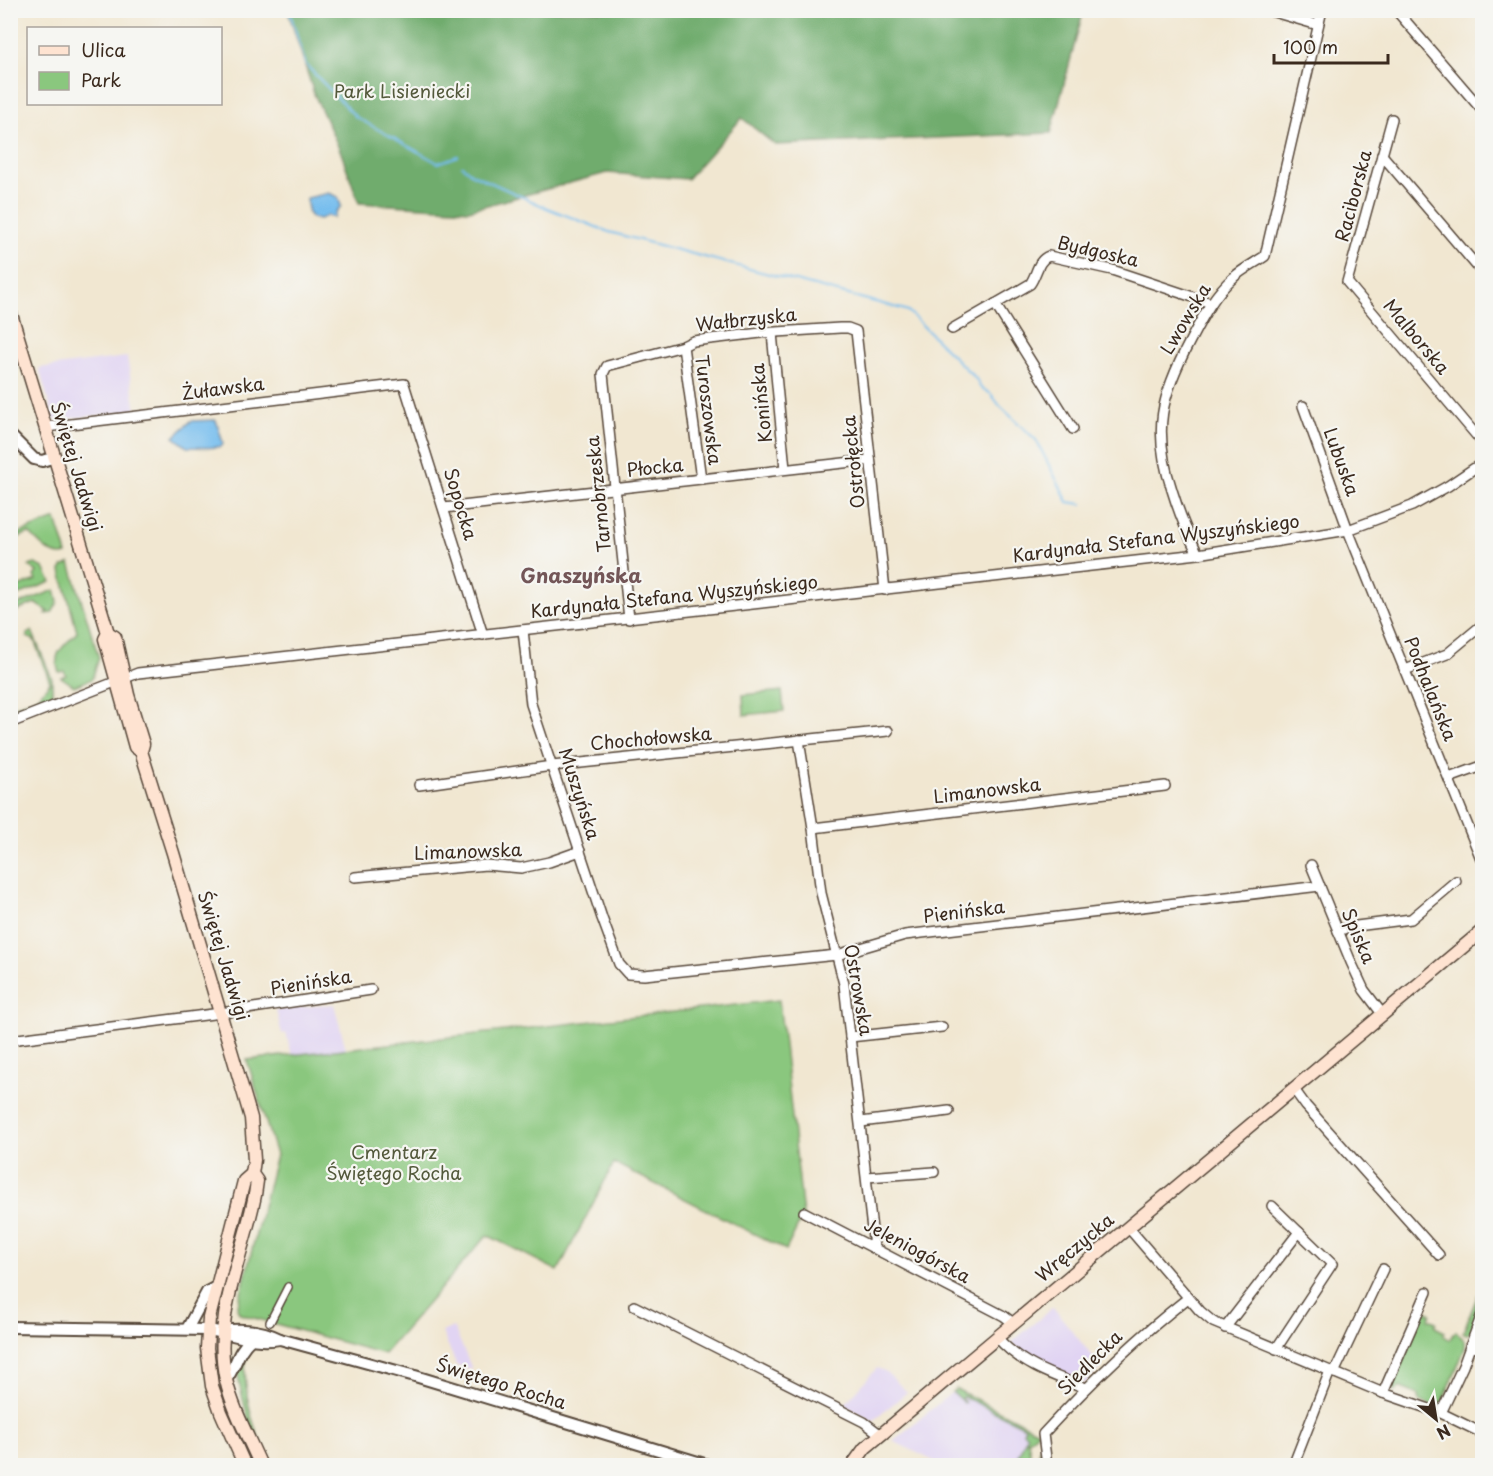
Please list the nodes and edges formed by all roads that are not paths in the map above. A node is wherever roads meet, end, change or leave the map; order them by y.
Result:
1 (1267, 10) edge
2 (1322, 10) edge
3 (1396, 10) edge
4 (1318, 25) junction
5 (1482, 110) edge
6 (1392, 118) dead end
7 (1382, 155) junction
8 (1482, 272) edge
9 (1347, 282) joint
10 (1211, 303) junction
11 (995, 304) junction
12 (10, 311) edge
13 (952, 329) dead end
14 (856, 331) joint
15 (772, 333) junction
16 (683, 346) junction
17 (607, 366) joint
18 (404, 384) joint
19 (1303, 406) dead end
20 (46, 427) junction
21 (1073, 429) dead end
22 (10, 435) edge
23 (1482, 442) edge
24 (55, 457) junction
25 (870, 460) junction
26 (1482, 464) edge
27 (785, 469) junction
28 (701, 479) junction
29 (614, 489) junction
30 (444, 508) junction
31 (1348, 530) junction
32 (1198, 554) junction
33 (885, 590) junction
34 (628, 619) junction
35 (1482, 625) edge
36 (524, 630) junction
37 (483, 635) junction
38 (1405, 670) junction
39 (120, 680) junction
40 (10, 723) edge
41 (888, 731) dead end
42 (799, 740) junction
43 (552, 766) junction
44 (1482, 766) edge
45 (1449, 778) junction
46 (419, 785) dead end
47 (1165, 786) dead end
48 (813, 828) junction
49 (580, 851) junction
50 (1482, 861) edge
51 (1311, 865) dead end
52 (355, 877) dead end
53 (1456, 881) dead end
54 (1320, 886) junction
55 (1338, 931) junction
56 (1482, 931) edge
57 (837, 955) junction
58 (619, 964) joint
59 (371, 990) dead end
60 (221, 1013) junction
61 (1383, 1015) junction
62 (942, 1027) dead end
63 (850, 1037) junction
64 (10, 1040) edge
65 (1293, 1088) junction
66 (950, 1111) dead end
67 (861, 1122) junction
68 (934, 1172) dead end
69 (252, 1174) junction
70 (867, 1177) junction
71 (1272, 1206) dead end
72 (804, 1212) dead end
73 (1128, 1227) junction
74 (1299, 1232) junction
75 (874, 1247) junction
76 (1439, 1255) dead end
77 (1383, 1269) dead end
78 (218, 1286) junction
79 (288, 1287) dead end
80 (1427, 1293) dead end
81 (1188, 1298) junction
82 (634, 1306) dead end
83 (1482, 1314) edge
84 (270, 1322) dead end
85 (1013, 1323) junction
86 (10, 1327) edge
87 (1225, 1328) junction
88 (187, 1329) junction
89 (208, 1330) junction
90 (221, 1331) junction
91 (997, 1337) junction
92 (251, 1339) junction
93 (280, 1339) junction
94 (1470, 1346) junction
95 (1276, 1349) junction
96 (1482, 1350) edge
97 (1332, 1372) junction
98 (226, 1380) junction
99 (1086, 1388) junction
100 (1383, 1393) junction
101 (1441, 1413) junction
102 (1482, 1433) edge
103 (881, 1435) junction
104 (854, 1465) edge
105 (245, 1466) edge
106 (261, 1466) edge
107 (711, 1466) edge
108 (1047, 1466) edge
109 (1293, 1466) edge

1 - 4 street
2 - 4 street, Lwowska
3 - 5 street
4 - 10 street, Lwowska
6 - 7 street, Raciborska
7 - 8 street
7 - 9 street, Raciborska
9 - 23 street, Malborska
10 - 11 street, Bydgoska
10 - 32 street, Lwowska
11 - 13 street, Bydgoska
11 - 21 street
12 - 20 main road, Świętej Jadwigi
14 - 15 street, Wałbrzyska
14 - 25 street, Ostrołęcka
15 - 16 street, Wałbrzyska
15 - 27 street, Konińska
16 - 17 street, Wałbrzyska
16 - 28 street, Turoszowska
17 - 29 street, Tarnobrzeska
18 - 20 street, Żuławska
18 - 30 street, Sopocka
19 - 31 street, Lubuska
20 - 24 main road, Świętej Jadwigi
22 - 24 street
24 - 39 main road, Świętej Jadwigi
25 - 27 street, Płocka
25 - 33 street, Ostrołęcka
26 - 31 street, Kardynała Stefana Wyszyńskiego
27 - 28 street, Płocka
28 - 29 street, Płocka
29 - 30 street, Płocka
29 - 34 street, Tarnobrzeska
30 - 37 street, Sopocka
31 - 32 street, Kardynała Stefana Wyszyńskiego
31 - 38 street, Podhalańska
32 - 33 street, Kardynała Stefana Wyszyńskiego
33 - 34 street, Kardynała Stefana Wyszyńskiego
34 - 36 street, Kardynała Stefana Wyszyńskiego
35 - 38 street
36 - 37 street, Kardynała Stefana Wyszyńskiego
36 - 43 street, Muszyńska
37 - 39 street, Kardynała Stefana Wyszyńskiego
38 - 45 street, Podhalańska
39 - 40 street, Kardynała Stefana Wyszyńskiego
39 - 60 main road, Świętej Jadwigi
41 - 42 street, Chochołowska
42 - 43 street, Chochołowska
42 - 48 street, Ostrowska
43 - 46 street, Chochołowska
43 - 49 street, Muszyńska
44 - 45 street
45 - 50 street, Podhalańska
47 - 48 street, Limanowska
48 - 57 street, Ostrowska
49 - 52 street, Limanowska
49 - 58 street, Muszyńska
51 - 54 street, Spiska
53 - 55 street
54 - 55 street, Spiska
54 - 57 street, Pienińska
55 - 61 street, Spiska
56 - 61 main road, Wręczycka
57 - 58 street, Pienińska
57 - 63 street, Ostrowska
59 - 60 street, Pienińska
60 - 64 street, Pienińska
60 - 69 main road, Świętej Jadwigi
61 - 65 main road, Wręczycka
62 - 63 street
63 - 67 street, Ostrowska
65 - 73 main road, Wręczycka
65 - 76 street
66 - 67 street
67 - 70 street, Ostrowska
68 - 70 street
69 - 78 main road, Świętej Jadwigi
69 - 90 main road, Świętej Jadwigi
70 - 75 street, Ostrowska
71 - 74 street
72 - 75 street, Jeleniogórska
73 - 81 street
73 - 85 main road, Wręczycka
74 - 87 street
74 - 95 street
75 - 85 street, Jeleniogórska
77 - 97 street
78 - 88 street
78 - 89 main road, Świętej Jadwigi
79 - 84 street
80 - 100 street
81 - 87 street
81 - 99 street, Siedlecka
82 - 103 street
83 - 94 street
85 - 91 main road, Wręczycka
86 - 88 street, Świętego Rocha
87 - 95 street
88 - 89 street, Świętego Rocha
89 - 90 street, Świętego Rocha
89 - 105 main road, Świętej Jadwigi
90 - 92 street, Świętego Rocha
90 - 93 street, Świętego Rocha
90 - 98 main road, Świętej Jadwigi
91 - 99 street
91 - 103 main road, Wręczycka
92 - 93 street, Świętego Rocha
92 - 98 street
93 - 107 street, Świętego Rocha
94 - 96 street
94 - 101 street
95 - 97 street
97 - 100 street
97 - 109 street
98 - 106 main road, Świętej Jadwigi
99 - 108 street, Siedlecka
100 - 101 street
101 - 102 street
103 - 104 main road, Wręczycka

